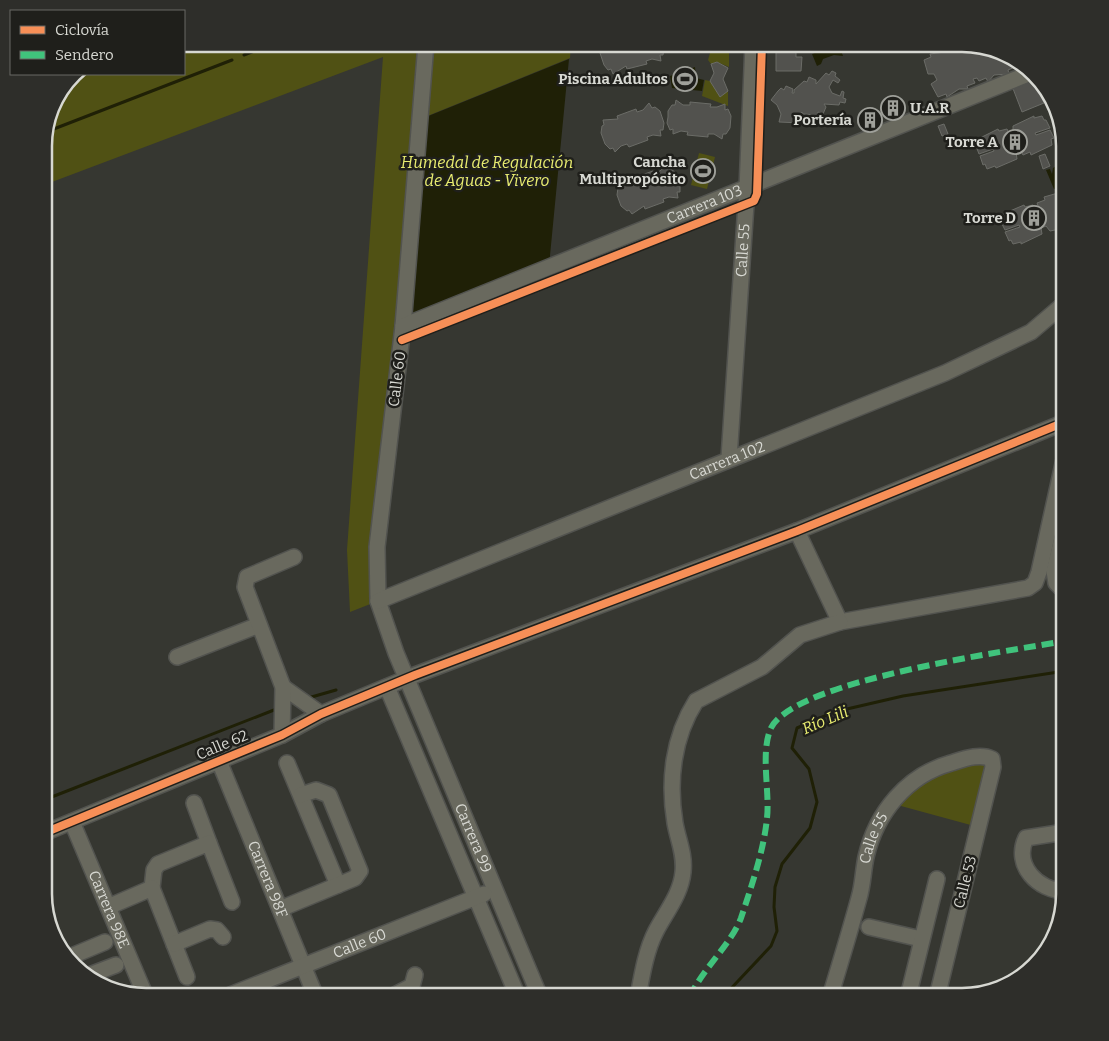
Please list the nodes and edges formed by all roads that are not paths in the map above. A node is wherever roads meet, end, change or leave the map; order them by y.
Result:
1 (753, 52) edge
2 (425, 53) edge
3 (1024, 76) edge
4 (747, 189) junction
5 (1056, 311) edge
6 (403, 326) junction
7 (1056, 426) edge
8 (729, 458) junction
9 (1056, 493) edge
10 (797, 530) junction
11 (294, 557) dead end
12 (1056, 564) edge
13 (1056, 583) edge
14 (378, 601) junction
15 (840, 622) junction
16 (259, 625) junction
17 (177, 657) dead end
18 (408, 678) junction
19 (283, 687) junction
20 (387, 687) junction
21 (321, 714) junction
22 (282, 735) junction
23 (219, 761) junction
24 (287, 763) dead end
25 (993, 767) joint
26 (301, 795) junction
27 (194, 803) dead end
28 (72, 822) junction
29 (53, 829) edge
30 (1056, 833) edge
31 (209, 843) junction
32 (937, 879) dead end
33 (338, 884) junction
34 (152, 888) junction
35 (495, 890) junction
36 (1056, 890) edge
37 (476, 897) junction
38 (232, 902) dead end
39 (108, 907) junction
40 (280, 908) junction
41 (862, 925) junction
42 (223, 937) dead end
43 (922, 940) junction
44 (105, 942) dead end
45 (174, 944) junction
46 (75, 955) edge
47 (116, 965) dead end
48 (304, 966) junction
49 (94, 973) edge
50 (415, 975) dead end
51 (187, 977) dead end
52 (142, 988) edge
53 (248, 988) edge
54 (313, 988) edge
55 (404, 988) edge
56 (514, 988) edge
57 (536, 988) edge
58 (640, 988) edge
59 (834, 988) edge
60 (910, 988) edge
61 (939, 988) edge

1 - 4 street, Calle 55
2 - 6 street, Calle 60
3 - 4 street, Carrera 103
4 - 6 street, Carrera 103
4 - 8 street, Calle 55
5 - 8 street, Carrera 102
6 - 14 street, Calle 60
7 - 10 street, Calle 62
8 - 14 street, Carrera 102
9 - 15 street
10 - 15 street
10 - 18 street, Calle 62
11 - 16 street
12 - 13 street
14 - 18 street, Calle 60
15 - 58 street
16 - 17 street
16 - 19 street
18 - 20 street, Calle 62
18 - 35 street, Carrera 99
19 - 21 street
19 - 22 street
20 - 21 street, Calle 62
20 - 37 street, Carrera 99
21 - 22 street, Calle 62
22 - 23 street, Calle 62
23 - 28 street, Calle 62
23 - 40 street, Carrera 98F
24 - 26 street
25 - 41 street, Calle 55
25 - 61 street, Calle 53
26 - 33 street
26 - 33 street
27 - 31 street
28 - 29 street, Calle 62
28 - 39 street, Carrera 98E
30 - 36 street
31 - 34 street
31 - 38 street
32 - 43 street
33 - 40 street
34 - 39 street
34 - 45 street
35 - 37 street, Calle 60
35 - 57 street, Carrera 99
37 - 48 street, Calle 60
37 - 56 street, Carrera 99
39 - 52 street, Carrera 98E
40 - 48 street, Carrera 98F
41 - 43 street
41 - 59 street, Calle 55
42 - 45 street
43 - 60 street
44 - 46 street
45 - 51 street
47 - 49 street
48 - 53 street, Calle 60
48 - 54 street, Carrera 98F
50 - 55 street

